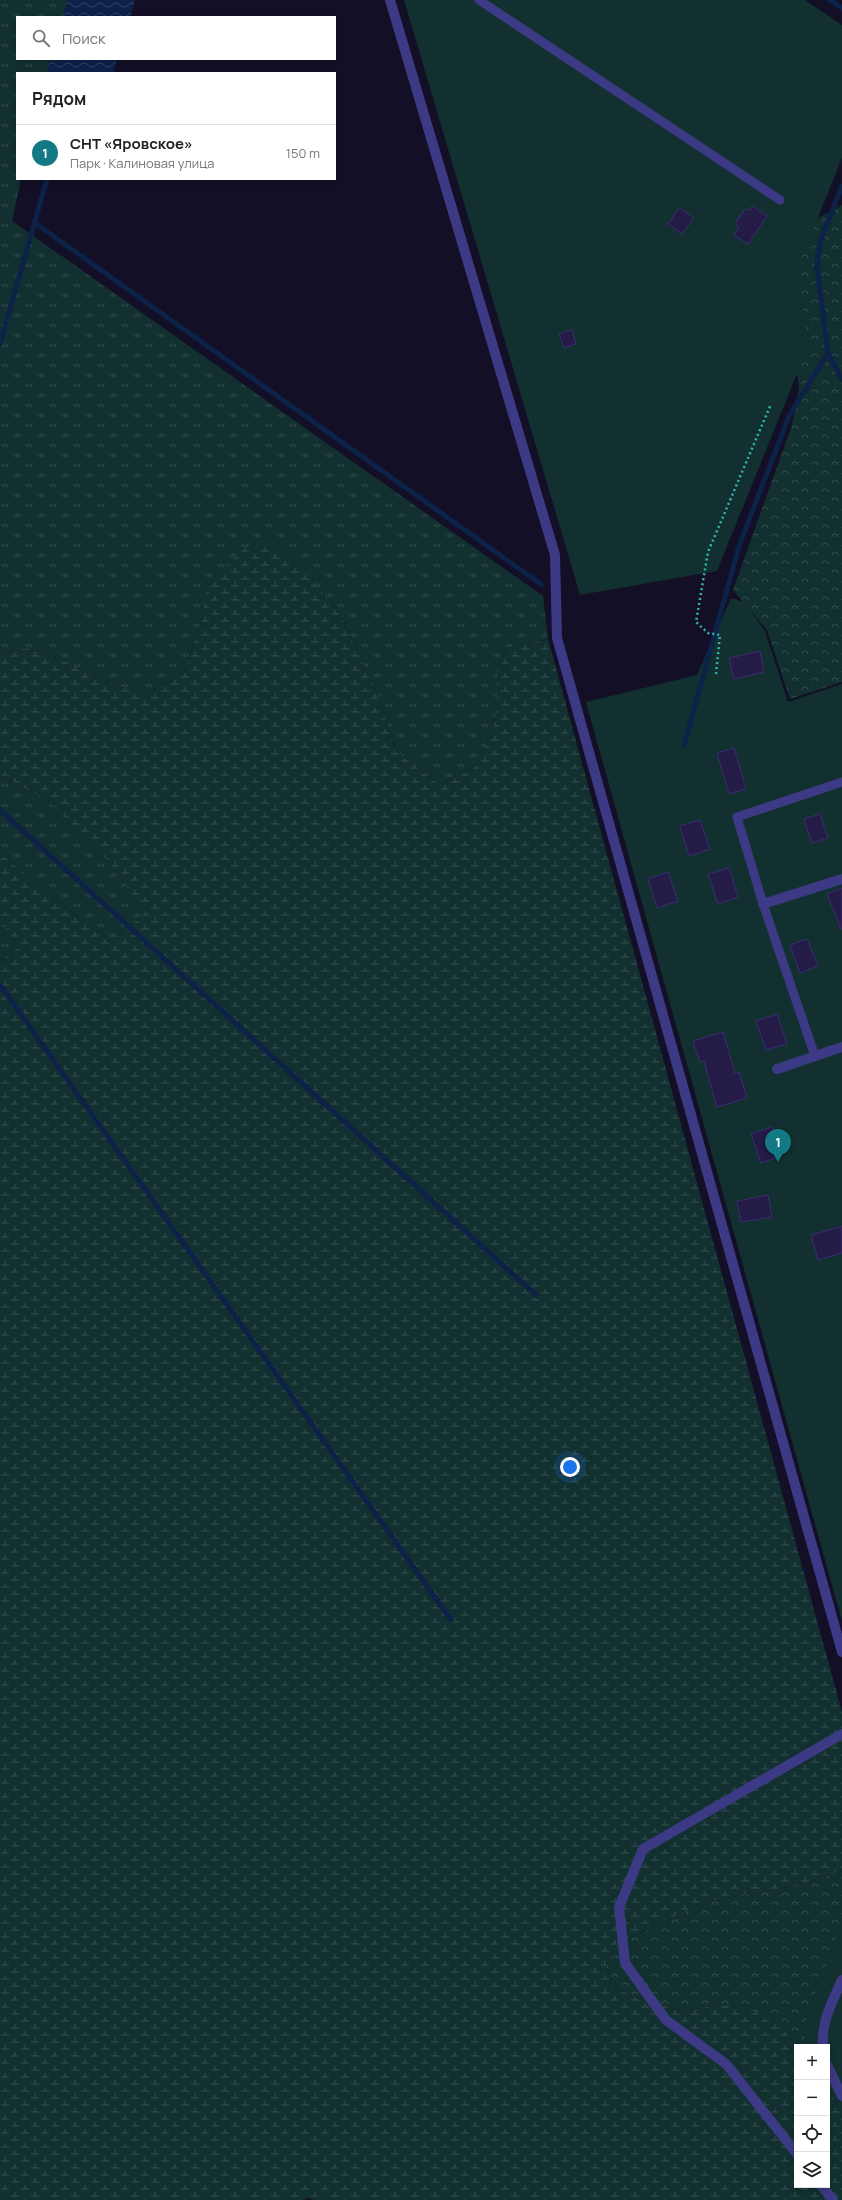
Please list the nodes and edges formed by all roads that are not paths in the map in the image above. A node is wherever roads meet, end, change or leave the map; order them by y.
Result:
1 (390, 0) edge
2 (480, 0) edge
3 (780, 200) dead end
4 (842, 782) edge
5 (842, 879) edge
6 (763, 904) junction
7 (842, 1048) edge
8 (815, 1056) junction
9 (777, 1070) dead end
10 (842, 1652) edge
11 (842, 1734) edge
12 (842, 1980) edge
13 (823, 2044) edge
14 (830, 2072) edge
15 (842, 2096) edge
16 (795, 2152) edge
17 (823, 2188) edge
18 (833, 2200) edge

1 - 10 street
2 - 3 lane
4 - 6 lane
5 - 6 street
6 - 8 lane
7 - 8 street
8 - 9 street
11 - 16 street
12 - 13 street
14 - 15 street
17 - 18 street

